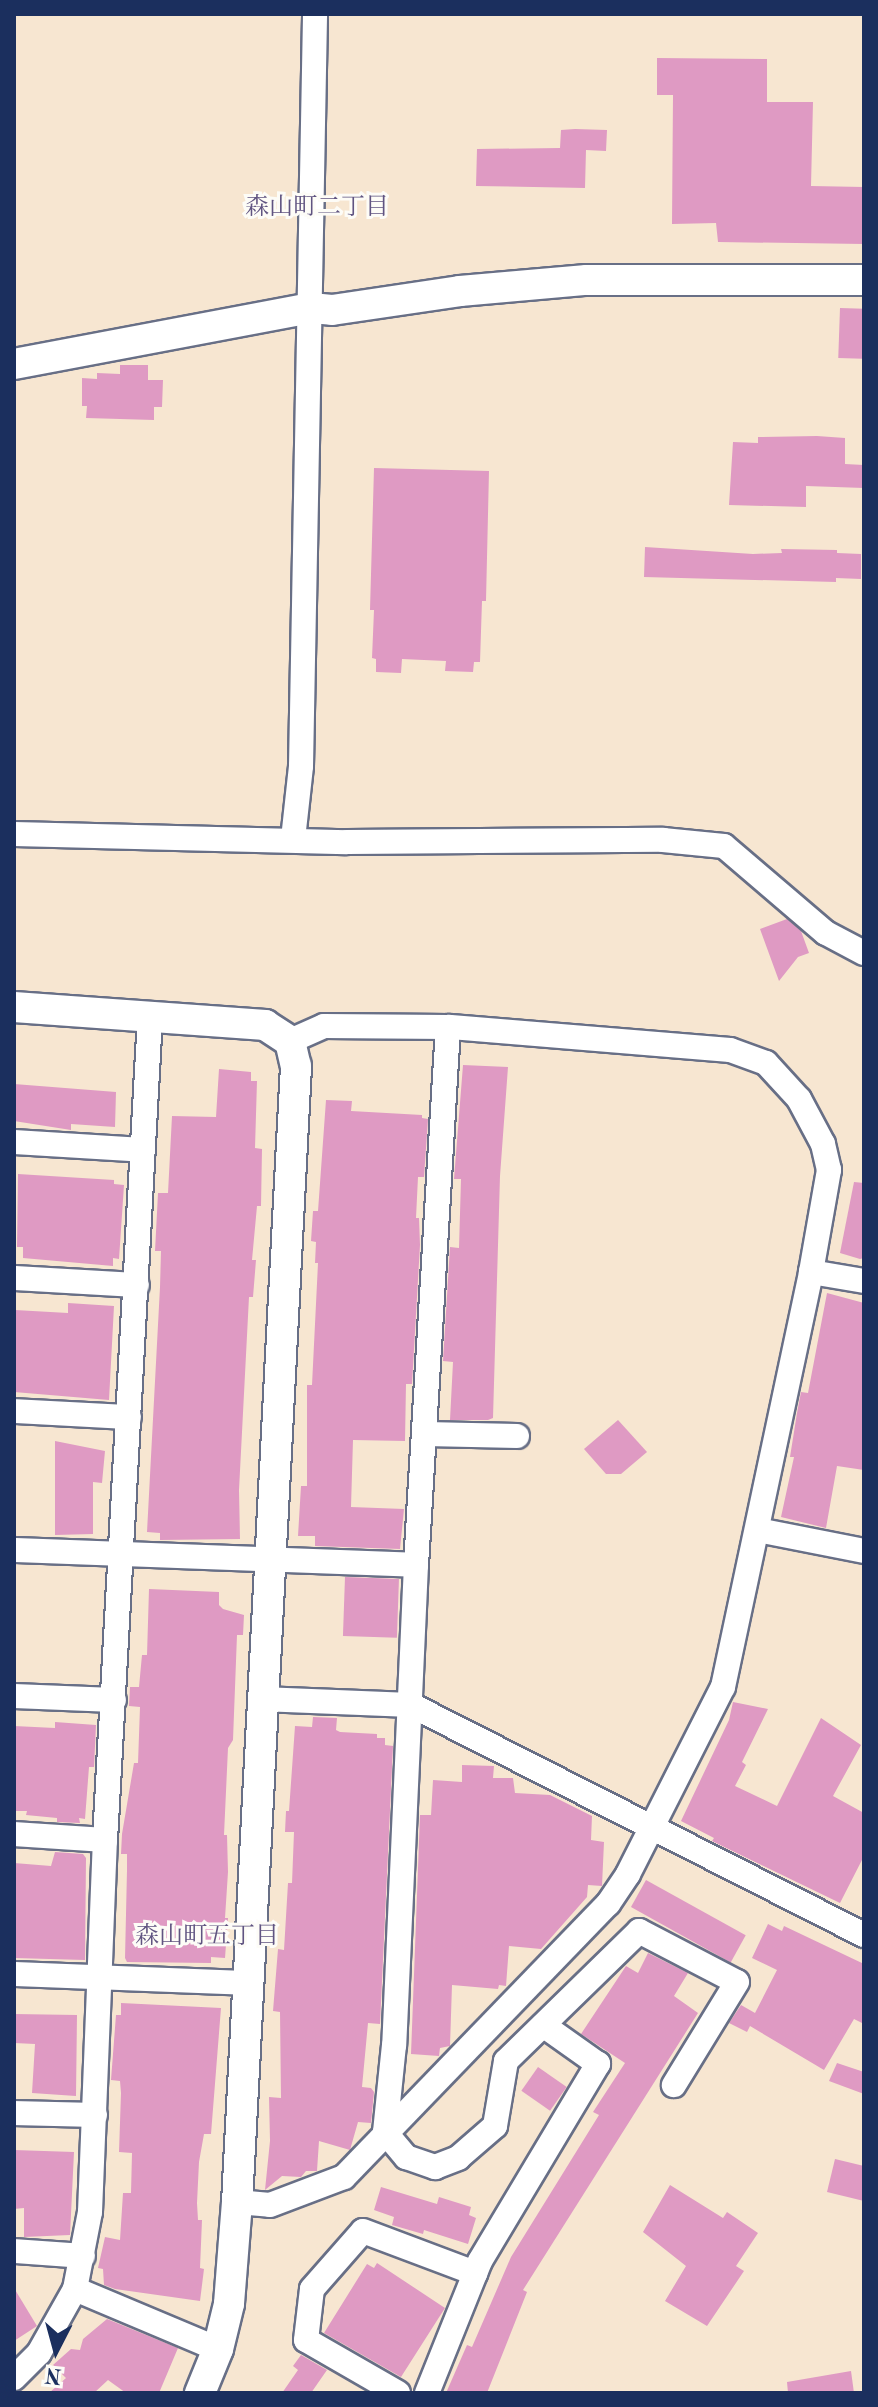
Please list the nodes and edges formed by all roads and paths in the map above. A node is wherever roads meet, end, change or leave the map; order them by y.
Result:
1 (315, 14) edge
2 (864, 280) edge
3 (311, 308) junction
4 (14, 364) edge
5 (14, 834) edge
6 (293, 839) junction
7 (864, 953) edge
8 (14, 1007) edge
9 (150, 1018) junction
10 (448, 1027) junction
11 (290, 1041) junction
12 (14, 1142) edge
13 (143, 1150) junction
14 (811, 1272) junction
15 (14, 1278) edge
16 (864, 1281) edge
17 (137, 1285) junction
18 (14, 1411) edge
19 (129, 1417) junction
20 (426, 1434) junction
21 (517, 1436) dead end
22 (758, 1530) junction
23 (14, 1550) edge
24 (864, 1551) edge
25 (122, 1554) junction
26 (269, 1562) junction
27 (416, 1565) junction
28 (14, 1696) edge
29 (261, 1699) junction
30 (114, 1700) junction
31 (411, 1705) junction
32 (652, 1827) junction
33 (14, 1834) edge
34 (105, 1840) junction
35 (864, 1935) edge
36 (14, 1974) edge
37 (102, 1977) junction
38 (246, 1983) junction
39 (543, 2025) junction
40 (674, 2085) dead end
41 (14, 2113) edge
42 (95, 2115) junction
43 (385, 2132) junction
44 (237, 2202) junction
45 (14, 2251) edge
46 (83, 2256) junction
47 (475, 2273) junction
48 (75, 2289) junction
49 (218, 2349) junction
50 (14, 2378) edge
51 (200, 2393) edge
52 (398, 2393) edge
53 (427, 2393) edge

1 - 3 street
2 - 3 street
3 - 4 street
3 - 6 street
5 - 6 street
6 - 7 street
8 - 9 street
9 - 11 street
9 - 13 street
10 - 11 street
10 - 14 street
10 - 20 street
11 - 26 street
12 - 13 street
13 - 17 street
14 - 16 street
14 - 22 street
15 - 17 street
17 - 19 street
18 - 19 street
19 - 25 street
20 - 21 street
20 - 27 street
22 - 24 street
22 - 32 street
23 - 25 street
25 - 26 street
25 - 30 street
26 - 27 street
26 - 29 street
27 - 31 street
28 - 30 street
29 - 31 street
29 - 38 street
30 - 34 street
31 - 32 street
31 - 43 street
32 - 35 street
32 - 43 street
33 - 34 street
34 - 37 street
36 - 37 street
37 - 38 street
37 - 42 street
38 - 44 street
39 - 40 street
39 - 43 street
39 - 47 street
41 - 42 street
42 - 46 street
43 - 44 street
44 - 49 street
45 - 46 street
46 - 48 street
47 - 52 street
47 - 53 street
48 - 49 street
48 - 50 street
49 - 51 street

